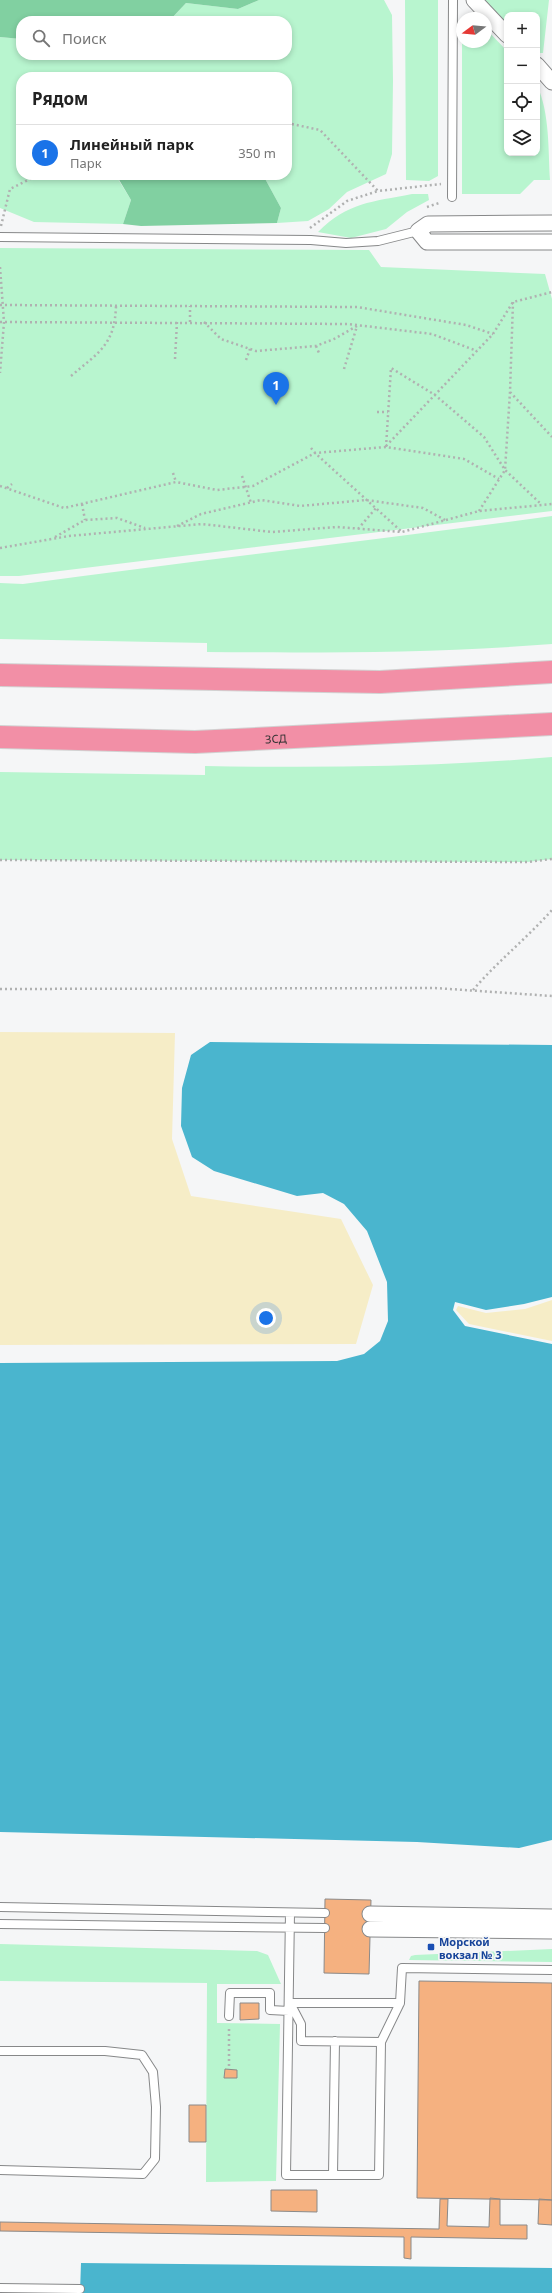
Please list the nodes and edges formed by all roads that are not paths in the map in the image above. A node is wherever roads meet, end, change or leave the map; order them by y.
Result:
1 (453, 0) edge
2 (474, 0) edge
3 (504, 32) edge
4 (540, 69) edge
5 (552, 82) edge
6 (452, 197) dead end
7 (552, 223) edge
8 (418, 231) junction
9 (0, 237) edge
10 (552, 242) edge
11 (552, 672) edge
12 (0, 675) edge
13 (552, 724) edge
14 (0, 737) edge
15 (0, 1907) edge
16 (290, 1913) junction
17 (325, 1913) dead end
18 (370, 1914) dead end
19 (552, 1917) edge
20 (0, 1924) edge
21 (290, 1927) junction
22 (325, 1928) dead end
23 (370, 1929) dead end
24 (552, 1931) edge
25 (552, 1970) edge
26 (400, 2003) junction
27 (290, 2007) junction
28 (230, 2016) road end
29 (289, 2041) junction
30 (301, 2041) junction
31 (334, 2041) junction
32 (381, 2042) junction
33 (0, 2051) edge
34 (0, 2170) edge
35 (333, 2175) junction
36 (0, 2288) edge
37 (80, 2289) dead end
38 (10, 2290) edge

1 - 6 lane
2 - 3 street
4 - 5 street
7 - 8 street
8 - 9 lane
8 - 10 street
11 - 12 highway
13 - 14 highway, ЗСД
15 - 16 lane
16 - 17 lane
16 - 21 lane
18 - 19 street
20 - 21 lane
21 - 22 lane
21 - 27 lane
23 - 24 street
25 - 26 lane
26 - 27 lane
26 - 32 lane
27 - 28 lane
27 - 29 lane
27 - 30 lane
29 - 30 lane
29 - 35 lane
30 - 31 lane
31 - 32 lane
31 - 35 lane
32 - 35 lane
33 - 34 lane
36 - 38 lane
37 - 38 lane

